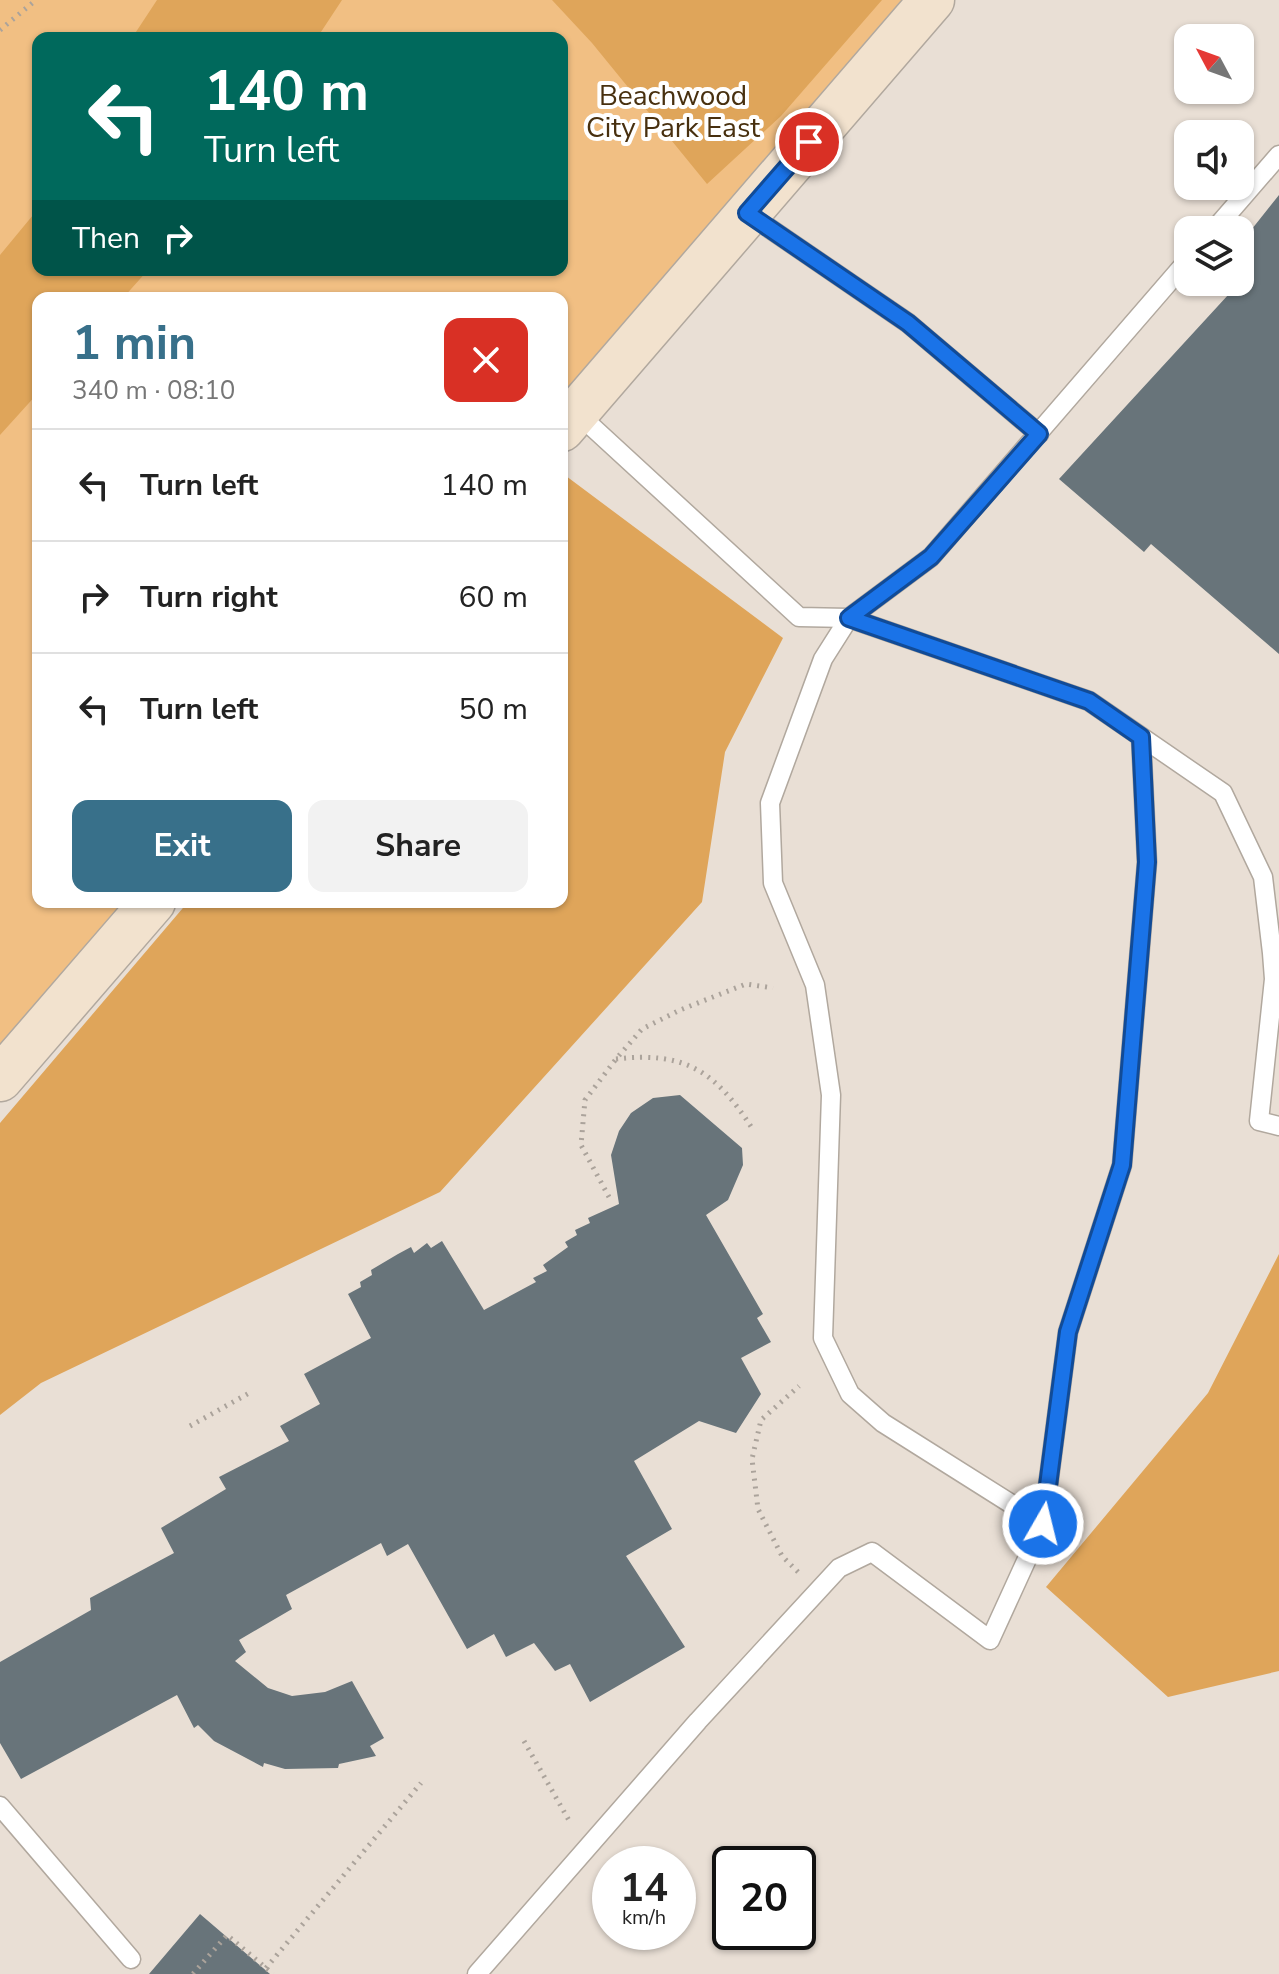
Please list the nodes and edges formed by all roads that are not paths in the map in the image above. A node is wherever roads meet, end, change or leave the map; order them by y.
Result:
1 (932, 0) edge
2 (1279, 155) edge
3 (747, 213) junction
4 (1226, 216) edge
5 (1174, 276) edge
6 (569, 421) edge
7 (1039, 434) junction
8 (849, 618) junction
9 (1141, 737) junction
10 (148, 908) edge
11 (1275, 952) edge
12 (0, 1079) edge
13 (1279, 1126) edge
14 (1043, 1524) junction
15 (0, 1806) edge
16 (131, 1959) dead end
17 (477, 1974) edge

1 - 3 main road
2 - 4 lane
3 - 6 main road
3 - 7 lane
5 - 7 lane
6 - 8 lane
7 - 8 lane
8 - 9 lane
8 - 14 lane
9 - 11 lane
9 - 14 lane
10 - 12 main road
11 - 13 lane
14 - 17 lane
15 - 16 lane

